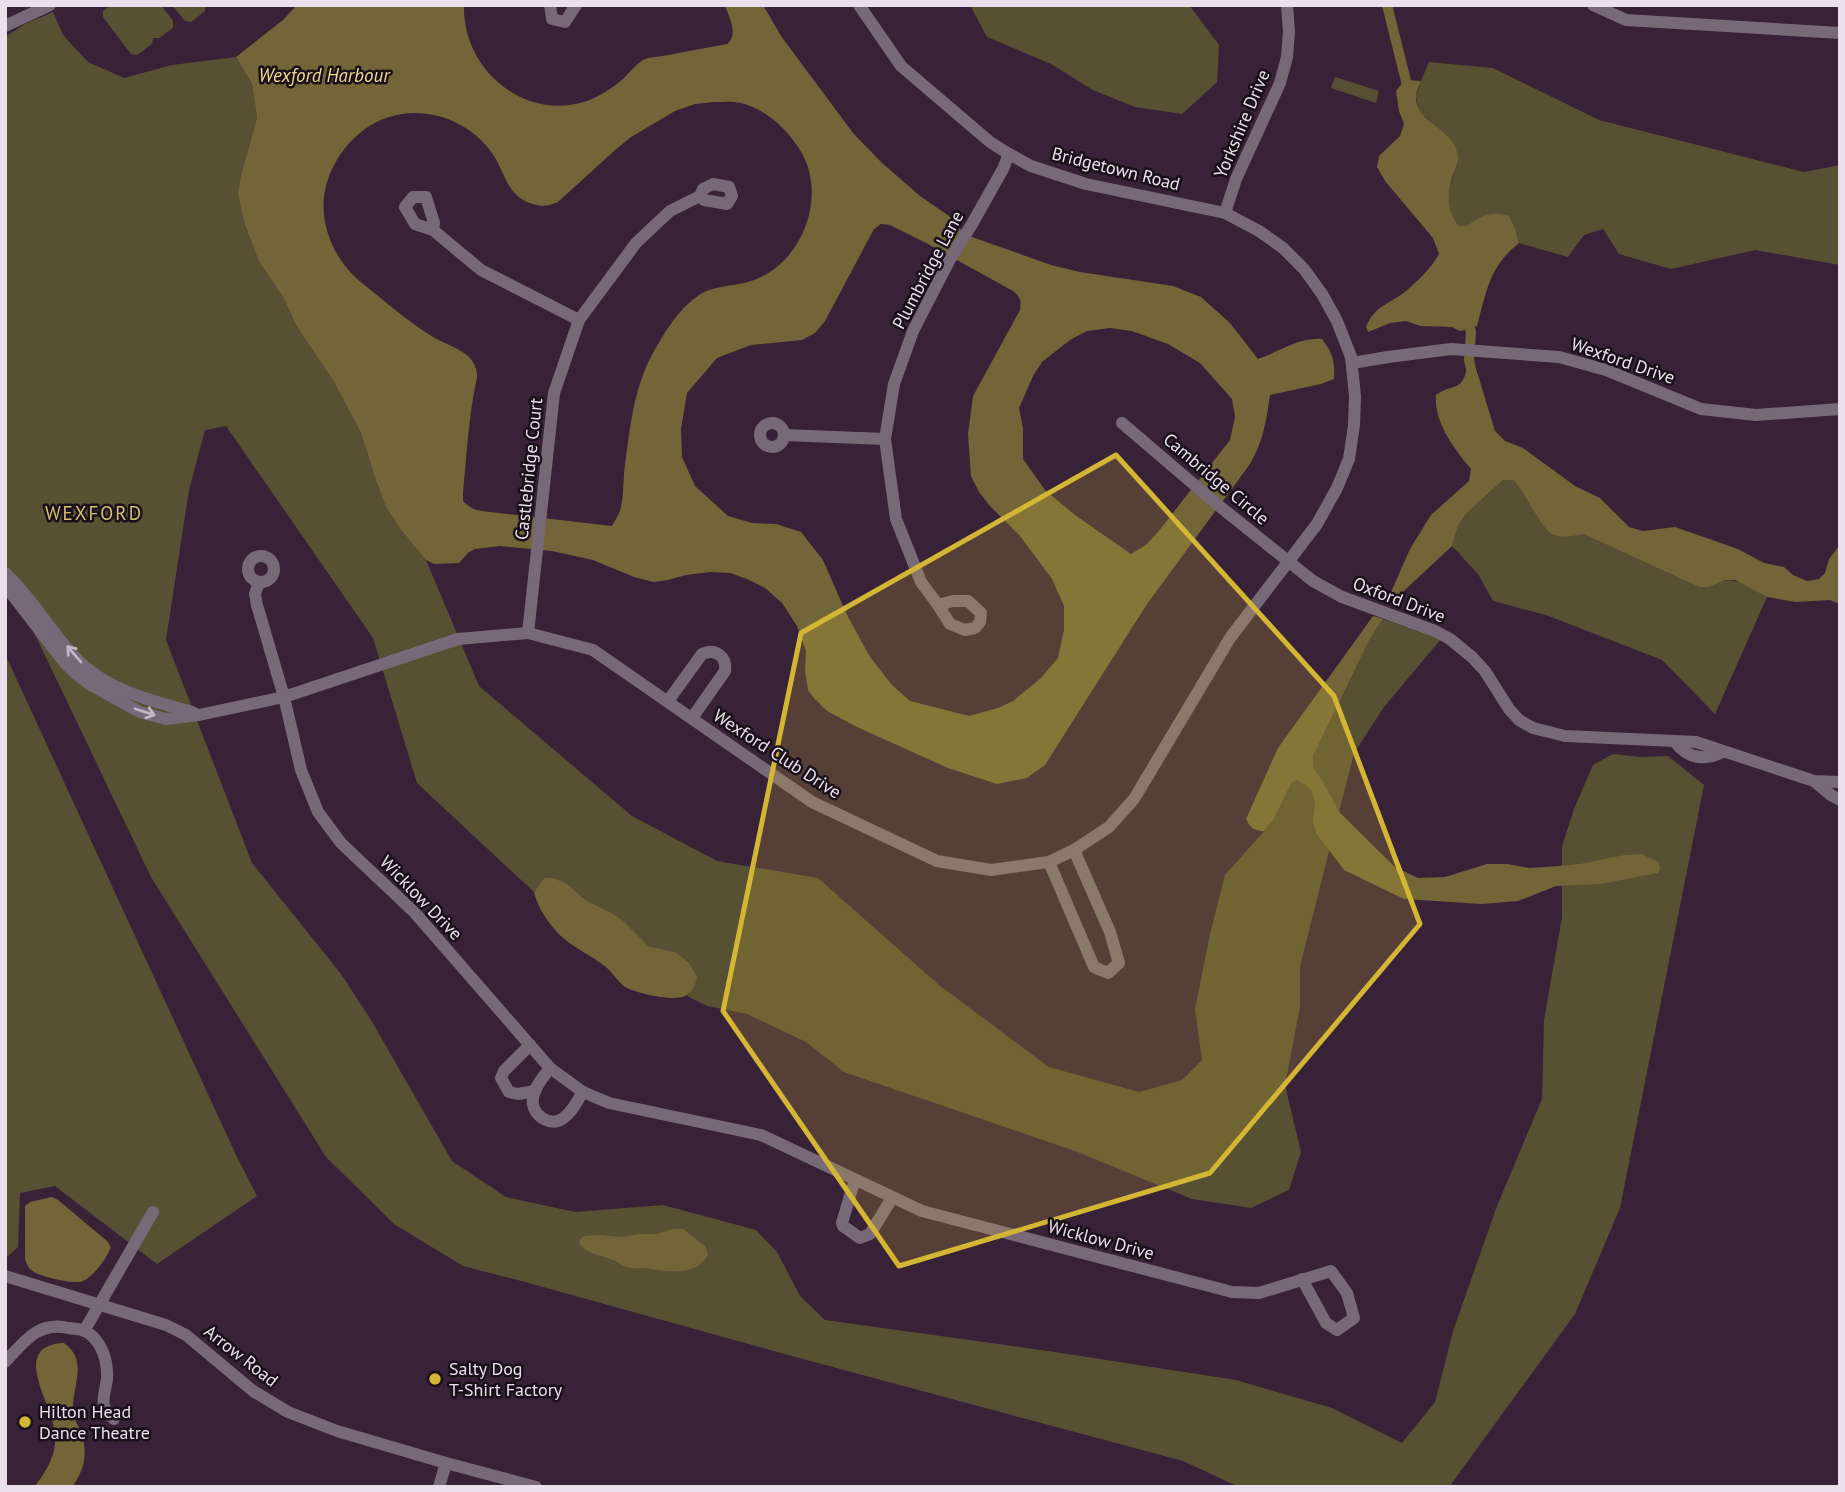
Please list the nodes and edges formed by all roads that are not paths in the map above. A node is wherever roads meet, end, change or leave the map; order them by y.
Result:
1 (50, 5) edge
2 (550, 5) edge
3 (576, 5) edge
4 (859, 5) edge
5 (1287, 5) edge
6 (1592, 5) edge
7 (5, 26) edge
8 (1840, 33) edge
9 (1009, 154) junction
10 (700, 197) dead end
11 (1225, 213) junction
12 (433, 230) dead end
13 (579, 320) junction
14 (1352, 363) junction
15 (1840, 409) edge
16 (1122, 423) dead end
17 (784, 435) dead end
18 (885, 439) junction
19 (1289, 561) junction
20 (5, 573) edge
21 (259, 582) dead end
22 (5, 588) edge
23 (938, 604) dead end
24 (528, 632) junction
25 (284, 697) junction
26 (668, 701) junction
27 (199, 716) junction
28 (692, 718) junction
29 (1814, 781) junction
30 (1840, 782) edge
31 (1840, 800) edge
32 (1074, 850) junction
33 (1049, 862) junction
34 (530, 1045) junction
35 (550, 1068) junction
36 (535, 1091) junction
37 (583, 1092) junction
38 (856, 1180) junction
39 (892, 1198) junction
40 (153, 1212) dead end
41 (5, 1276) edge
42 (1302, 1279) junction
43 (100, 1304) junction
44 (84, 1331) junction
45 (5, 1362) edge
46 (114, 1419) dead end
47 (446, 1463) junction
48 (439, 1487) edge
49 (536, 1487) edge

1 - 7 street
2 - 3 street
4 - 9 street, Bridgetown Road
5 - 11 street, Yorkshire Drive
6 - 8 street
9 - 11 street, Bridgetown Road
9 - 18 street, Plumbridge Lane
10 - 13 street, Castlebridge Court
11 - 14 street, Bridgetown Road
12 - 13 street
13 - 24 street, Castlebridge Court
14 - 15 street, Wexford Drive
14 - 19 street, Wexford Club Drive
16 - 19 street, Cambridge Circle
17 - 18 street
18 - 23 street, Plumbridge Lane
19 - 29 street, Oxford Drive
19 - 32 street, Wexford Club Drive
27 -> 20 street
21 - 25 street, Wicklow Drive
22 -> 27 street, Wexford Club Drive
24 - 25 street, Wexford Club Drive
24 - 26 street, Wexford Club Drive
25 - 27 street, Wexford Club Drive
25 - 34 street, Wicklow Drive
26 - 28 street, Wexford Club Drive
26 - 28 street
28 - 33 street, Wexford Club Drive
29 - 30 street, Oxford Drive
29 - 31 street, Oxford Drive
32 - 33 street, Wexford Club Drive
32 - 33 street
34 - 35 street, Wicklow Drive
34 - 36 street
35 - 36 street
35 - 37 street, Wicklow Drive
36 - 37 street
37 - 38 street, Wicklow Drive
38 - 39 street, Wicklow Drive
38 - 39 street
39 - 42 street, Wicklow Drive
40 - 43 street
41 - 43 street, Arrow Road
42 - 42 street, Wicklow Drive
43 - 44 street
43 - 47 street, Arrow Road
44 - 45 street
44 - 46 street
47 - 48 street
47 - 49 street, Arrow Road

